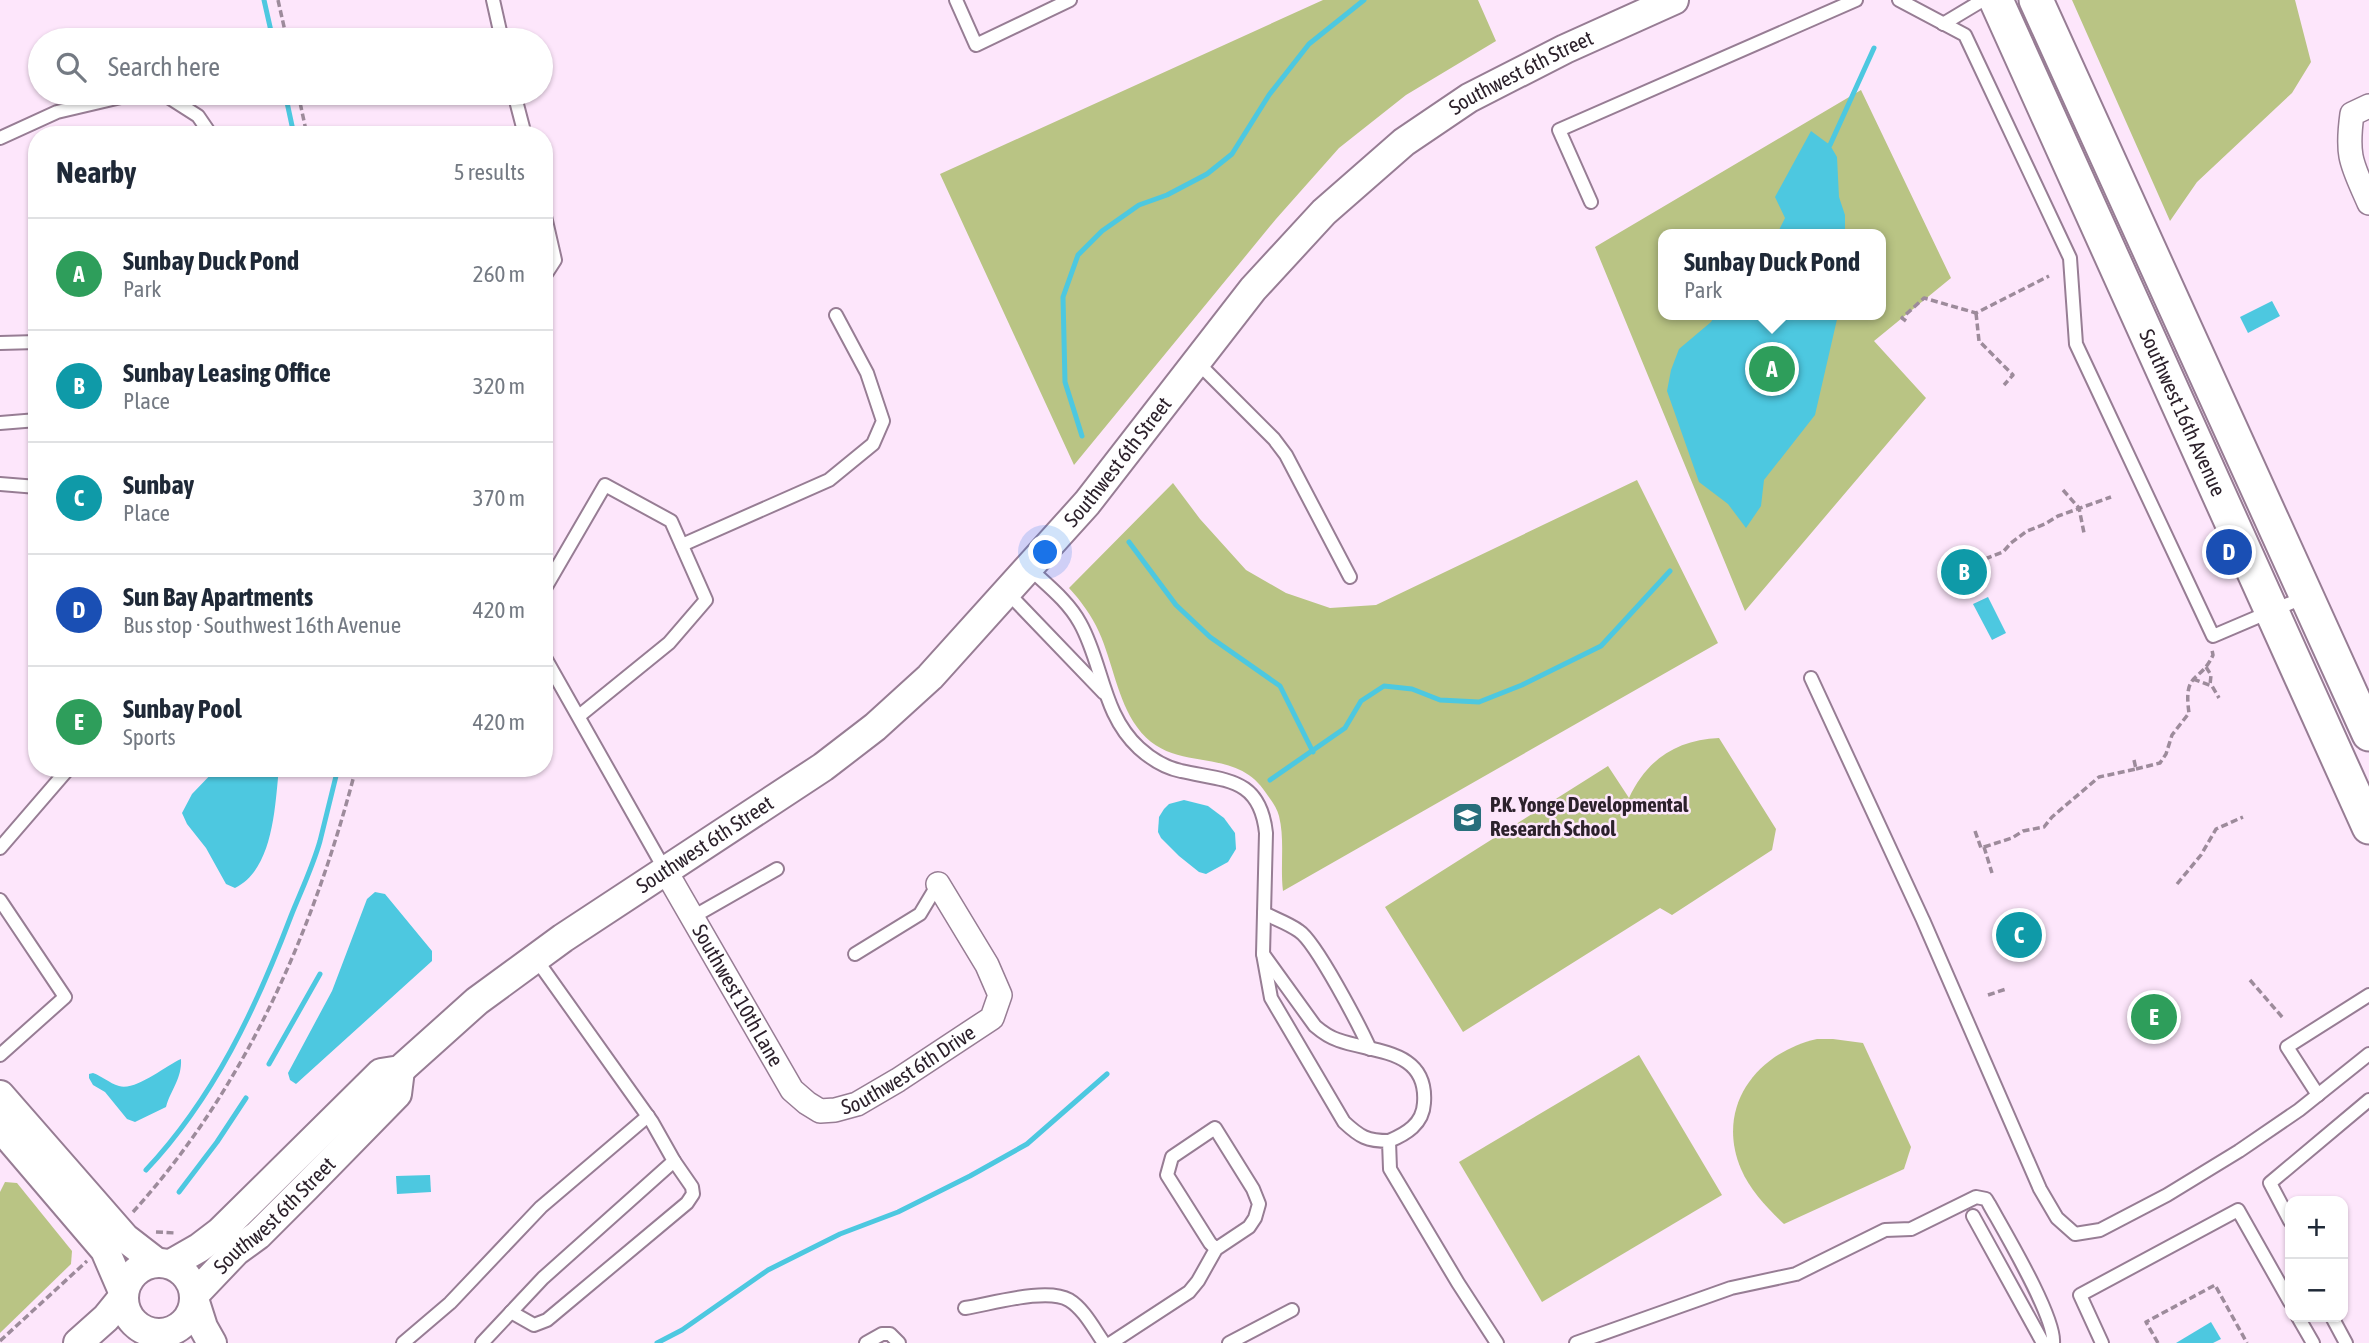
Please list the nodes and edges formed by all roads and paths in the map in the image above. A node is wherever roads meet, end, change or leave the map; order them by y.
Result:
1 (278, 0) edge
2 (494, 0) edge
3 (956, 0) edge
4 (1070, 0) edge
5 (1674, 0) edge
6 (1856, 0) edge
7 (1899, 0) edge
8 (1983, 0) edge
9 (1996, 0) edge
10 (2036, 0) edge
11 (1943, 24) junction
12 (284, 28) edge
13 (500, 28) edge
14 (87, 105) edge
15 (181, 105) edge
16 (301, 105) edge
17 (517, 105) edge
18 (2369, 106) edge
19 (205, 126) edge
20 (305, 126) edge
21 (523, 126) edge
22 (0, 138) edge
23 (1591, 202) dead end
24 (2369, 203) edge
25 (2049, 276) dead end
26 (1976, 313) junction
27 (836, 315) dead end
28 (1906, 321) dead end
29 (28, 342) edge
30 (0, 343) edge
31 (1197, 362) junction
32 (2004, 385) dead end
33 (28, 421) edge
34 (0, 423) edge
35 (0, 484) edge
36 (28, 486) edge
37 (2063, 490) dead end
38 (2111, 498) dead end
39 (2079, 508) junction
40 (2084, 533) dead end
41 (682, 545) junction
42 (1985, 559) dead end
43 (1029, 568) junction
44 (553, 575) edge
45 (1350, 577) dead end
46 (1007, 592) junction
47 (2307, 596) junction
48 (2272, 611) junction
49 (2211, 648) dead end
50 (2206, 667) junction
51 (553, 671) edge
52 (1811, 678) dead end
53 (2193, 679) junction
54 (2210, 685) junction
55 (1104, 693) junction
56 (2219, 698) dead end
57 (579, 716) junction
58 (2369, 734) edge
59 (2134, 760) dead end
60 (2136, 769) junction
61 (61, 777) edge
62 (354, 777) edge
63 (2243, 817) dead end
64 (2369, 827) edge
65 (1975, 831) dead end
66 (1984, 847) junction
67 (0, 848) edge
68 (777, 869) dead end
69 (665, 870) junction
70 (1992, 873) dead end
71 (938, 884) joint
72 (2177, 884) dead end
73 (0, 900) edge
74 (1264, 913) junction
75 (691, 919) junction
76 (855, 954) dead end
77 (1263, 954) junction
78 (536, 959) junction
79 (2250, 980) dead end
80 (2006, 989) dead end
81 (1988, 995) dead end
82 (2369, 995) edge
83 (2283, 1018) dead end
84 (1370, 1049) junction
85 (2369, 1054) edge
86 (0, 1055) edge
87 (400, 1070) junction
88 (2318, 1095) junction
89 (2369, 1100) edge
90 (820, 1111) joint
91 (3, 1112) edge
92 (648, 1116) junction
93 (1389, 1141) junction
94 (674, 1161) junction
95 (2285, 1212) edge
96 (1973, 1216) dead end
97 (138, 1219) dead end
98 (150, 1229) dead end
99 (187, 1230) dead end
100 (1216, 1249) junction
101 (90, 1259) dead end
102 (163, 1263) junction
103 (2285, 1293) edge
104 (124, 1295) junction
105 (195, 1298) junction
106 (965, 1308) dead end
107 (1292, 1310) dead end
108 (510, 1312) junction
109 (2301, 1322) edge
110 (2335, 1322) edge
111 (150, 1338) edge
112 (0, 1341) edge
113 (78, 1343) edge
114 (212, 1343) edge
115 (403, 1343) edge
116 (482, 1343) edge
117 (866, 1343) edge
118 (899, 1343) edge
119 (1104, 1343) edge
120 (1111, 1343) edge
121 (1229, 1343) edge
122 (1497, 1343) edge
123 (1576, 1343) edge
124 (2043, 1343) edge
125 (2053, 1343) edge
126 (2102, 1343) edge
127 (2158, 1343) edge
128 (2247, 1343) edge
129 (2313, 1343) edge
130 (2346, 1343) edge

1 - 12 path
2 - 13 lane
3 - 4 lane
5 - 31 street, Southwest 6th Street
6 - 23 lane
7 - 11 lane
8 - 11 lane
9 - 48 main road, Southwest 16th Avenue
10 - 47 main road, Southwest 16th Avenue
11 - 48 lane
14 - 22 lane
15 - 19 lane
16 - 20 path
17 - 21 lane
18 - 24 street
25 - 26 path
26 - 28 path
26 - 32 path
27 - 41 lane
29 - 30 lane
31 - 43 street, Southwest 6th Street
31 - 45 lane
33 - 34 lane
35 - 36 lane
37 - 39 path
38 - 39 path
39 - 40 path
39 - 42 path
41 - 44 lane
41 - 57 lane
43 - 46 street, Southwest 6th Street
43 - 55 lane
46 - 55 lane
46 - 69 street, Southwest 6th Street
47 - 48 lane
47 - 58 main road, Southwest 16th Avenue
48 - 64 main road, Southwest 16th Avenue
49 - 50 path
50 - 53 path
50 - 54 path
51 - 57 lane
52 - 88 lane
53 - 54 path
53 - 60 path
54 - 56 path
55 - 74 lane
57 - 69 lane
59 - 60 path
60 - 66 path
61 - 67 lane
62 - 97 path
63 - 72 path
65 - 66 path
66 - 70 path
68 - 75 lane
69 - 75 street, Southwest 10th Lane
69 - 78 street, Southwest 6th Street
71 - 76 lane
71 - 90 street, Southwest 6th Drive
73 - 86 lane
74 - 77 lane
74 - 84 lane
75 - 90 street, Southwest 10th Lane
77 - 84 lane
77 - 93 lane
78 - 87 street, Southwest 6th Street
78 - 92 lane
79 - 83 path
80 - 81 path
82 - 88 lane
84 - 93 lane
85 - 88 lane
87 - 102 street, Southwest 6th Street
87 - 105 street, Southwest 6th Street
89 - 95 lane
91 - 102 street
91 - 104 street
92 - 94 lane
92 - 115 lane
93 - 122 lane
94 - 108 lane
94 - 108 lane
96 - 124 lane
98 - 99 path
100 - 100 lane
100 - 120 lane
101 - 112 path
102 - 104 street
102 - 105 street
103 - 126 lane
104 - 111 street
104 - 113 street
105 - 111 street
105 - 114 street
106 - 119 lane
107 - 121 lane
108 - 116 lane
109 - 129 lane
110 - 130 lane
117 - 118 lane
123 - 125 lane
127 - 128 path

